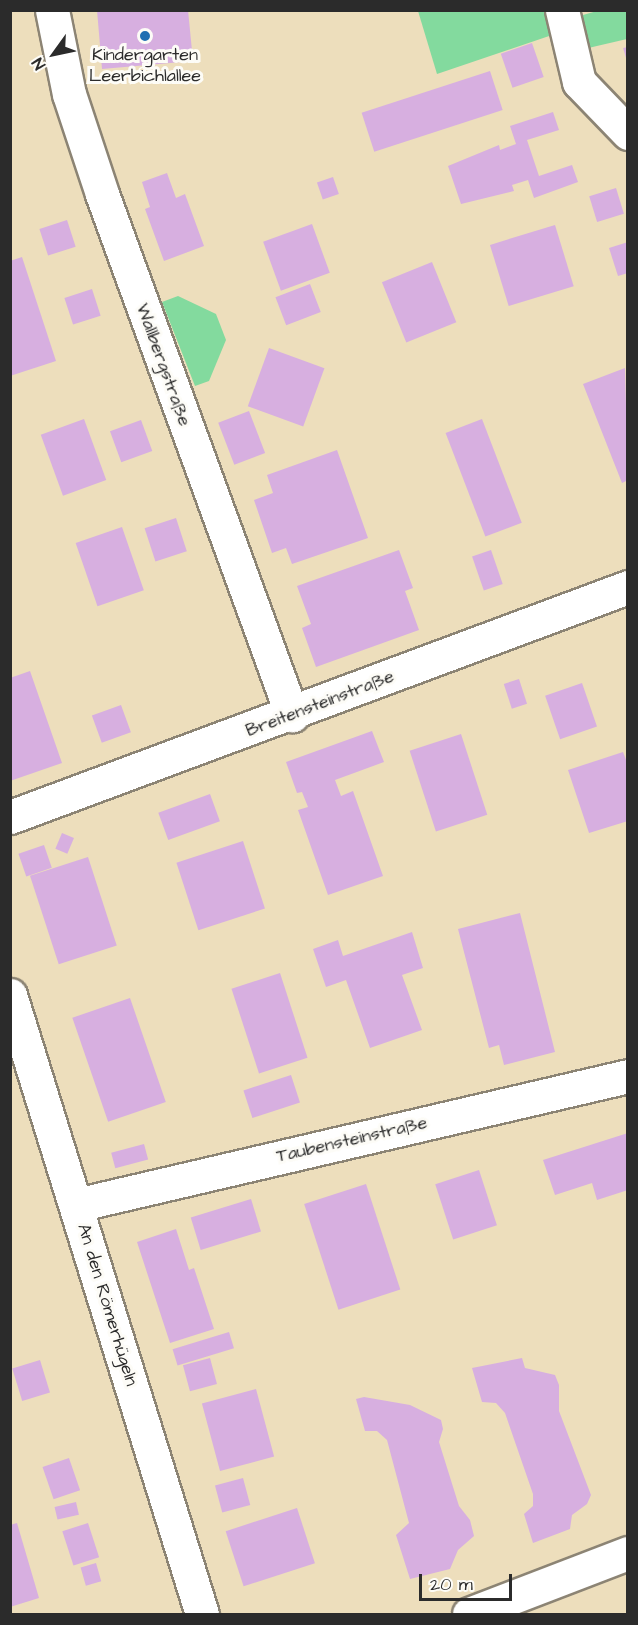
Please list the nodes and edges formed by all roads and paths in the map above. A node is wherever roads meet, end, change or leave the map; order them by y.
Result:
1 (52, 10) edge
2 (562, 10) edge
3 (627, 133) edge
4 (627, 587) edge
5 (292, 715) junction
6 (10, 817) edge
7 (10, 995) edge
8 (627, 1076) edge
9 (76, 1205) junction
10 (627, 1552) edge
11 (202, 1614) edge
12 (469, 1614) edge

1 - 5 street, Wallbergstraße
2 - 3 street
4 - 5 street, Breitensteinstraße
5 - 6 street, Breitensteinstraße
7 - 9 street, An den Römerhügeln
8 - 9 street, Taubensteinstraße
9 - 11 street, An den Römerhügeln
10 - 12 street

